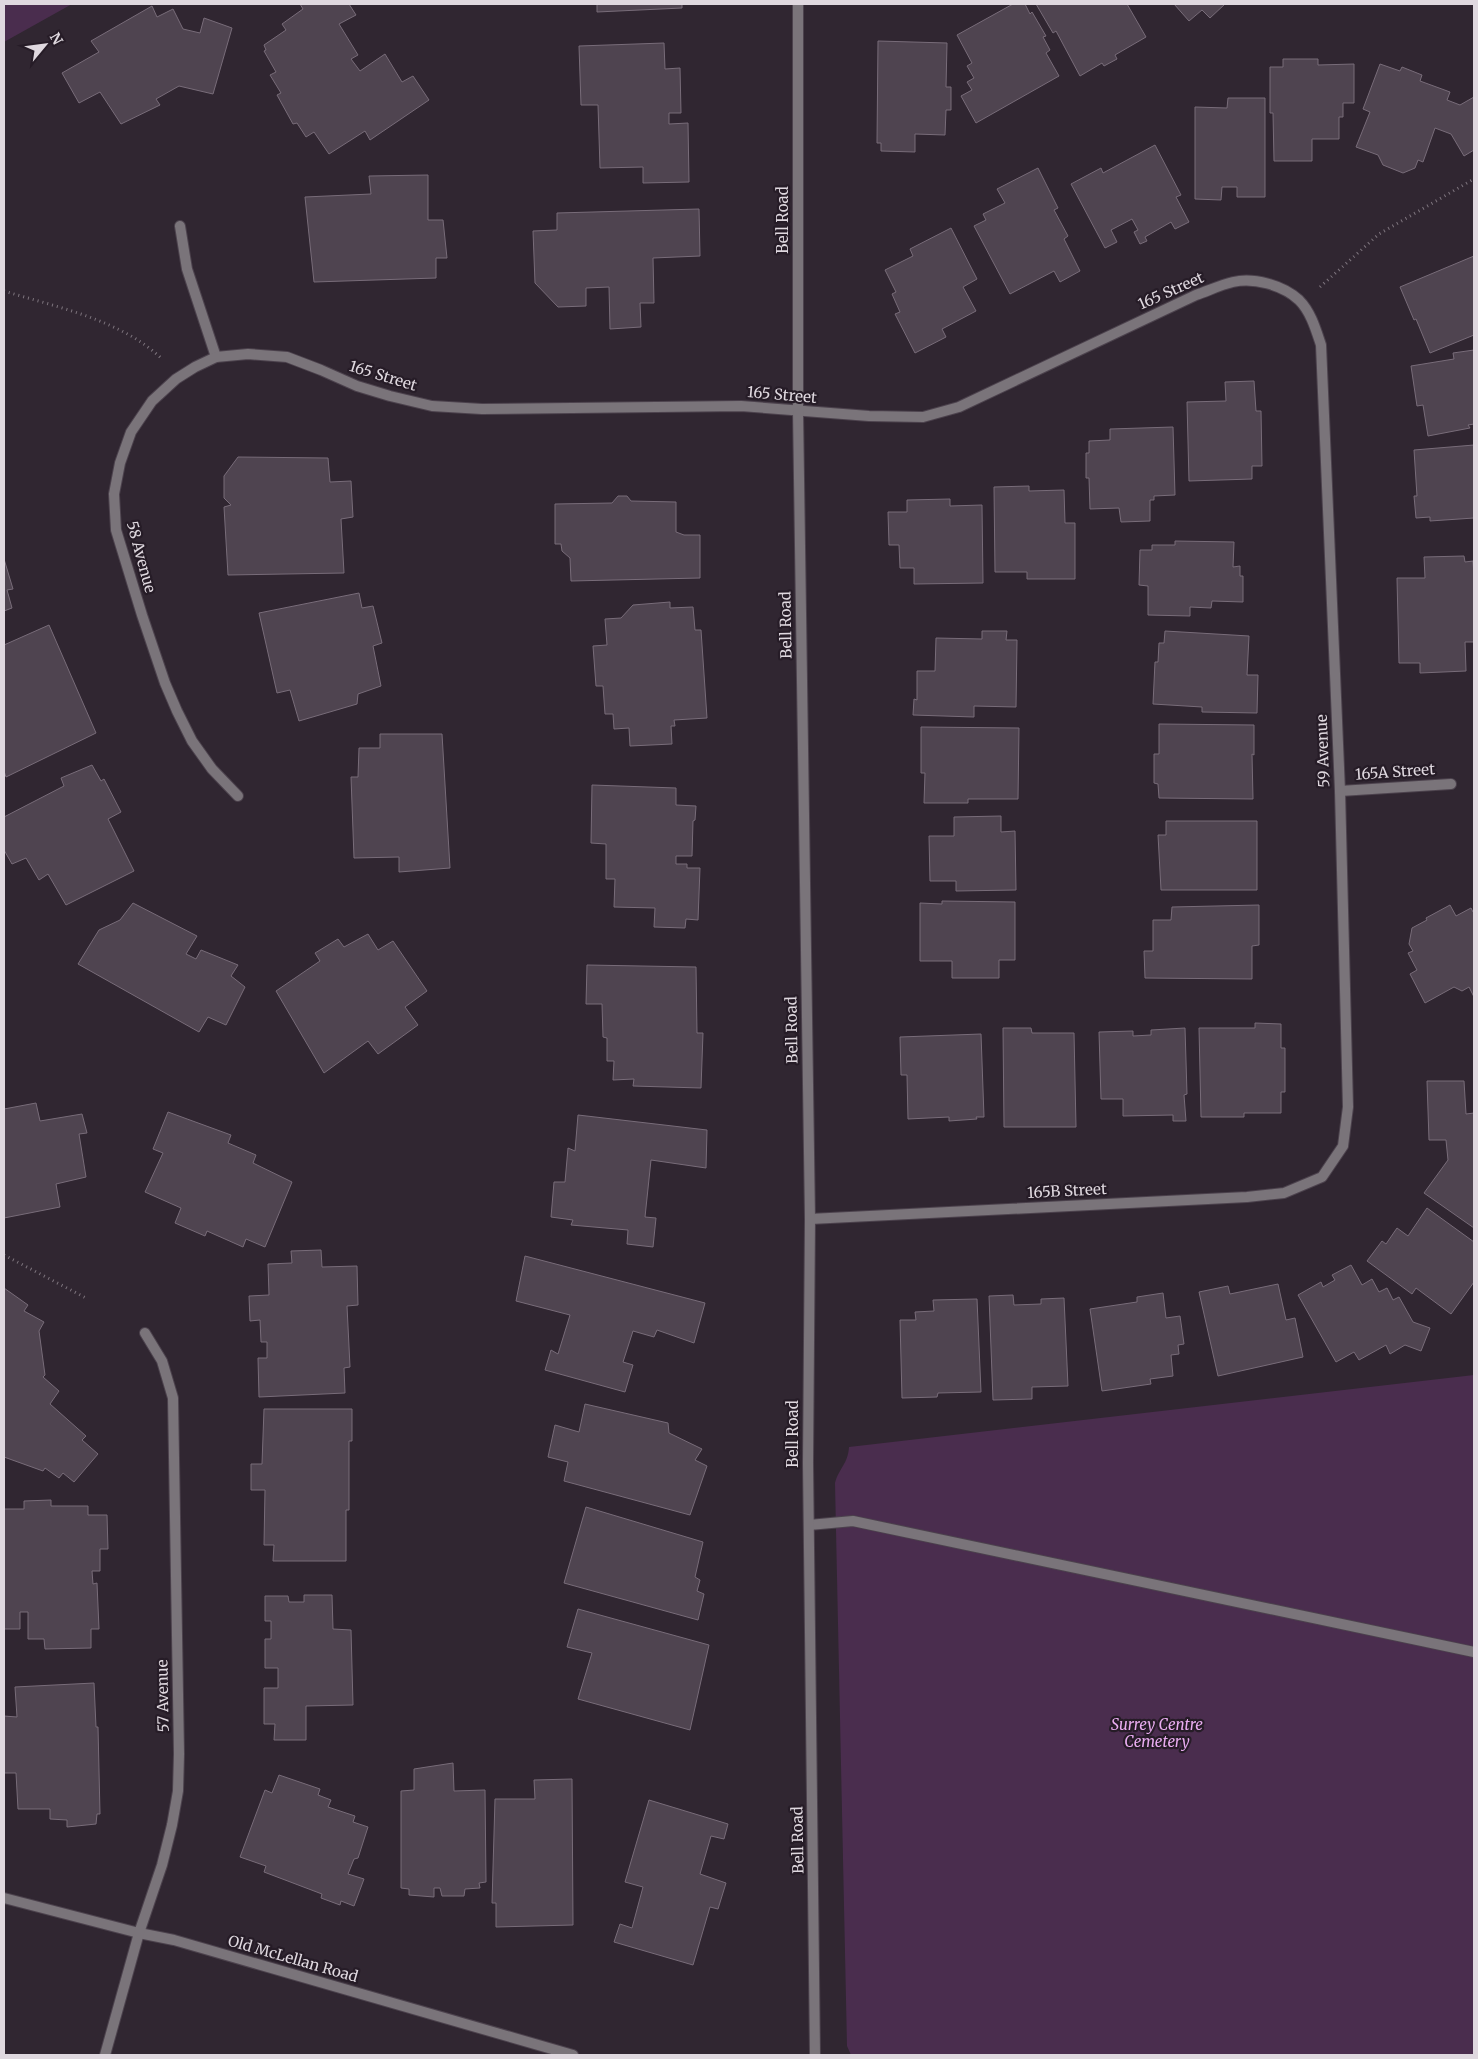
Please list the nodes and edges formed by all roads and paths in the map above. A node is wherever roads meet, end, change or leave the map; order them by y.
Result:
1 (798, 4) edge
2 (1474, 179) edge
3 (180, 226) dead end
4 (4, 290) edge
5 (1316, 291) dead end
6 (1312, 319) joint
7 (216, 357) junction
8 (164, 361) dead end
9 (798, 411) junction
10 (1451, 784) dead end
11 (1340, 791) junction
12 (238, 796) dead end
13 (1322, 1177) joint
14 (810, 1219) junction
15 (4, 1255) edge
16 (86, 1298) dead end
17 (145, 1332) dead end
18 (809, 1525) junction
19 (1474, 1652) edge
20 (4, 1898) edge
21 (139, 1933) junction
22 (105, 2055) edge
23 (573, 2055) edge
24 (815, 2055) edge

1 - 9 street, Bell Road
2 - 5 path
3 - 7 street
4 - 8 path
6 - 9 street, 165 Street
6 - 11 street, 59 Avenue
7 - 9 street, 165 Street
7 - 12 street, 58 Avenue
9 - 14 street, Bell Road
10 - 11 street, 165A Street
11 - 13 street, 59 Avenue
13 - 14 street, 165B Street
14 - 18 street, Bell Road
15 - 16 path
17 - 21 street, 57 Avenue
18 - 19 street
18 - 24 street, Bell Road
20 - 21 street, Old McLellan Road
21 - 22 street, 57 Avenue
21 - 23 street, Old McLellan Road

